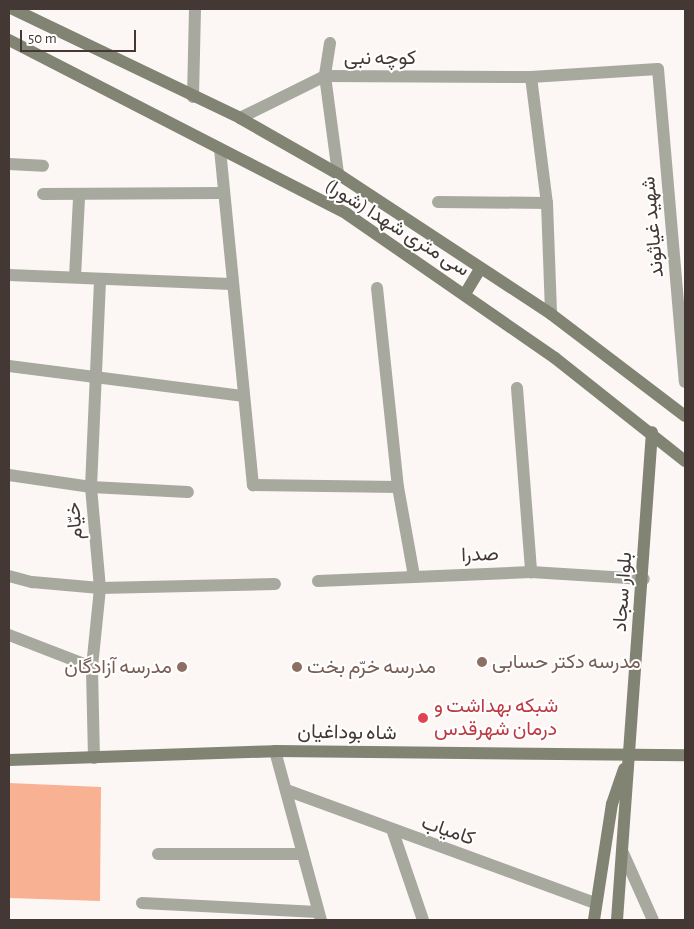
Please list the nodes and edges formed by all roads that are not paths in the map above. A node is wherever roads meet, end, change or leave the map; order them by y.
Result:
1 (13, 9) edge
2 (195, 9) edge
3 (9, 40) edge
4 (330, 43) dead end
5 (658, 70) joint
6 (325, 76) junction
7 (530, 77) junction
8 (193, 97) junction
9 (240, 118) junction
10 (220, 149) junction
11 (9, 164) edge
12 (43, 166) dead end
13 (338, 174) junction
14 (222, 193) junction
15 (43, 194) dead end
16 (78, 197) junction
17 (438, 202) dead end
18 (548, 203) junction
19 (480, 269) junction
20 (9, 275) edge
21 (75, 277) junction
22 (100, 280) junction
23 (231, 284) junction
24 (377, 288) dead end
25 (465, 294) junction
26 (551, 314) junction
27 (9, 366) edge
28 (94, 377) junction
29 (685, 382) edge
30 (517, 388) dead end
31 (242, 396) junction
32 (685, 416) edge
33 (652, 432) junction
34 (685, 462) edge
35 (9, 475) edge
36 (398, 487) junction
37 (91, 488) junction
38 (188, 492) dead end
39 (531, 572) junction
40 (9, 576) edge
41 (414, 576) junction
42 (644, 579) junction
43 (318, 581) dead end
44 (275, 584) dead end
45 (100, 588) junction
46 (9, 635) edge
47 (92, 667) junction
48 (275, 751) junction
49 (629, 754) junction
50 (685, 756) edge
51 (94, 758) junction
52 (9, 760) edge
53 (289, 791) junction
54 (393, 832) junction
55 (623, 853) junction
56 (158, 854) dead end
57 (302, 854) junction
58 (142, 903) dead end
59 (595, 903) junction
60 (319, 916) edge
61 (423, 920) edge
62 (594, 920) edge
63 (617, 920) edge
64 (653, 920) edge

1 - 8 main road, سی متری شهدا (شورا)
2 - 8 street
3 - 10 main road, سی متری شهدا (شورا)
4 - 6 street
5 - 7 street, کوچه نبی
5 - 29 street, شهید غیاثوند
6 - 7 street, کوچه نبی
6 - 9 street, کوچه نبی
6 - 13 street
7 - 18 street
8 - 9 main road, سی متری شهدا (شورا)
9 - 13 main road, سی متری شهدا (شورا)
10 - 14 street
10 - 25 main road, سی متری شهدا (شورا)
11 - 12 street
13 - 19 main road, سی متری شهدا (شورا)
14 - 16 street
14 - 23 street
15 - 16 street
16 - 21 street
17 - 18 street
18 - 26 street
19 - 25 main road
19 - 26 main road, سی متری شهدا (شورا)
20 - 21 street
21 - 22 street
22 - 23 street
22 - 28 street, خیّام
23 - 31 street
24 - 36 street
25 - 33 main road, سی متری شهدا (شورا)
26 - 32 main road, سی متری شهدا (شورا)
27 - 28 street
28 - 31 street
28 - 37 street, خیّام
30 - 39 street
31 - 36 street
33 - 34 main road, سی متری شهدا (شورا)
33 - 42 main road, بلوار سجاد
35 - 37 street
36 - 41 street
37 - 38 street
37 - 45 street, خیّام
39 - 41 street, صدرا
39 - 42 street, صدرا
40 - 45 street
41 - 43 street, صدرا
42 - 49 main road, بلوار سجاد
44 - 45 street
45 - 47 street, خیّام
46 - 47 street
47 - 51 street, خیّام
48 - 49 main road, شاه بوداغیان
48 - 51 main road, شاه بوداغیان
48 - 53 street
49 - 50 main road, شاه بوداغیان
49 - 55 main road, بلوار سجاد
49 - 59 main road, بلوار سجاد
51 - 52 main road, شاه بوداغیان
53 - 54 street, کامیاب
53 - 57 street
54 - 59 street, کامیاب
54 - 61 street
55 - 63 main road, بلوار سجاد
55 - 64 street
56 - 57 street
57 - 60 street
58 - 60 street
59 - 62 main road, بلوار سجاد

